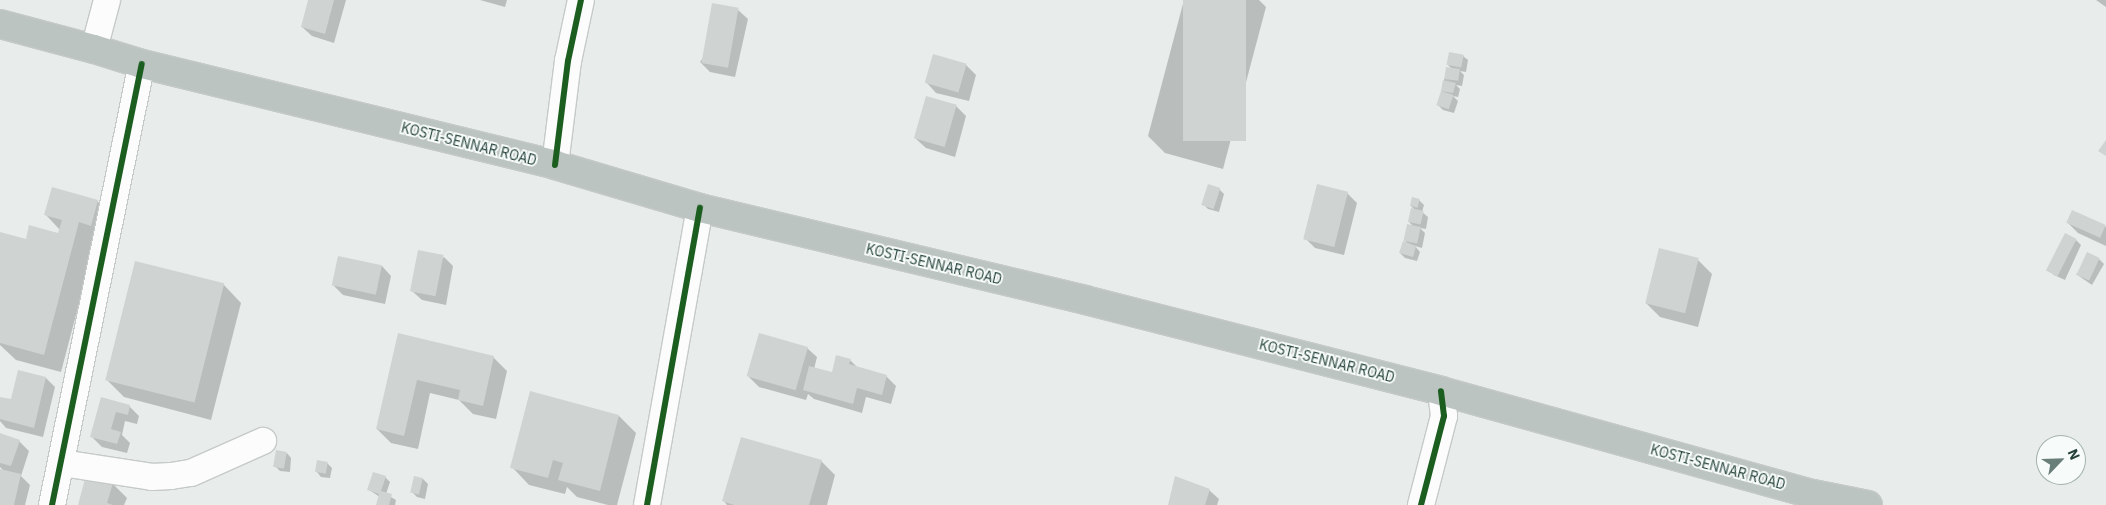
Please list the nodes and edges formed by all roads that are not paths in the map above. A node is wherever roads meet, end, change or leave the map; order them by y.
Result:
1 (107, 0) edge
2 (581, 0) edge
3 (0, 24) edge
4 (94, 49) junction
5 (142, 64) junction
6 (555, 165) junction
7 (700, 208) junction
8 (1441, 390) junction
9 (263, 441) dead end
10 (62, 464) junction
11 (52, 505) edge
12 (647, 505) edge
13 (1421, 505) edge
14 (1868, 505) edge

1 - 4 street
2 - 6 street
3 - 4 highway, KOSTI-SENNAR ROAD
4 - 5 highway, KOSTI-SENNAR ROAD
5 - 6 highway, KOSTI-SENNAR ROAD
5 - 10 street
6 - 7 highway, KOSTI-SENNAR ROAD
7 - 8 highway, KOSTI-SENNAR ROAD
7 - 12 street
8 - 13 street
8 - 14 highway, KOSTI-SENNAR ROAD
9 - 10 street
10 - 11 street

